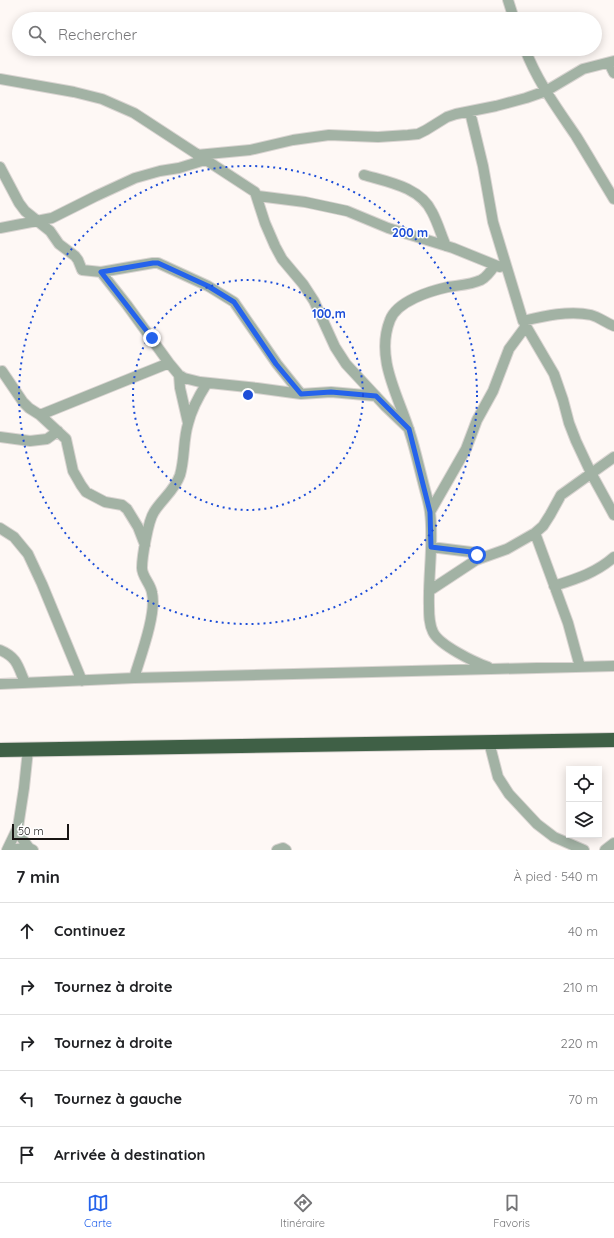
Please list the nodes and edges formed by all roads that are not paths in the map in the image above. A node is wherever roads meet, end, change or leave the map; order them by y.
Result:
1 (508, 0) edge
2 (512, 12) edge
3 (528, 56) edge
4 (612, 62) edge
5 (614, 73) edge
6 (0, 79) edge
7 (546, 91) junction
8 (470, 112) junction
9 (201, 158) junction
10 (0, 167) edge
11 (364, 175) dead end
12 (258, 196) junction
13 (614, 199) edge
14 (39, 220) junction
15 (0, 228) edge
16 (446, 246) junction
17 (495, 265) junction
18 (508, 270) junction
19 (101, 272) junction
20 (524, 324) junction
21 (614, 326) edge
22 (169, 363) junction
23 (2, 371) dead end
24 (179, 375) junction
25 (208, 383) junction
26 (301, 394) junction
27 (376, 396) junction
28 (40, 415) junction
29 (188, 423) junction
30 (409, 429) junction
31 (58, 431) junction
32 (0, 437) edge
33 (614, 457) edge
34 (591, 473) junction
35 (430, 512) junction
36 (614, 515) edge
37 (0, 528) edge
38 (535, 533) junction
39 (145, 545) junction
40 (431, 547) junction
41 (484, 556) junction
42 (614, 557) edge
43 (554, 586) junction
44 (428, 591) junction
45 (0, 650) edge
46 (614, 666) edge
47 (580, 667) junction
48 (494, 668) junction
49 (134, 678) junction
50 (82, 681) junction
51 (25, 683) junction
52 (0, 684) edge
53 (614, 740) edge
54 (489, 742) junction
55 (0, 750) edge
56 (28, 750) junction
57 (18, 827) junction
58 (614, 843) edge
59 (562, 846) edge
60 (6, 849) edge
61 (31, 849) edge
62 (277, 850) edge
63 (286, 850) edge
64 (584, 850) edge
65 (605, 850) edge

1 - 2 street
3 - 7 street
4 - 5 street
4 - 7 street
6 - 9 street
7 - 8 street
7 - 13 street
8 - 9 street
8 - 18 street
9 - 12 street
9 - 14 street
10 - 14 street
11 - 16 street
12 - 16 street
12 - 27 street
14 - 15 street
14 - 19 street
16 - 17 street
17 - 18 street
17 - 30 street
18 - 20 street
19 - 22 street
19 - 26 street
20 - 21 street
20 - 34 street
20 - 35 street
22 - 24 street
22 - 28 street
23 - 28 street
24 - 25 street
24 - 29 street
25 - 26 street
25 - 29 street
26 - 27 street
27 - 30 street
28 - 31 street
29 - 39 street
30 - 35 street
31 - 32 street
31 - 39 street
33 - 34 street
34 - 36 street
34 - 38 street
35 - 40 street
37 - 50 street
38 - 41 street
38 - 43 street
39 - 49 street
40 - 41 street
40 - 44 street
41 - 44 street
42 - 43 street
43 - 47 street
44 - 48 street
45 - 51 street
46 - 47 street
47 - 48 street
48 - 49 street
49 - 50 street
50 - 51 street
51 - 52 street
53 - 54 highway
54 - 56 highway
54 - 59 street
55 - 56 highway
56 - 57 street
57 - 60 street
57 - 61 street
58 - 65 street
59 - 64 street
60 - 61 street
62 - 63 street

